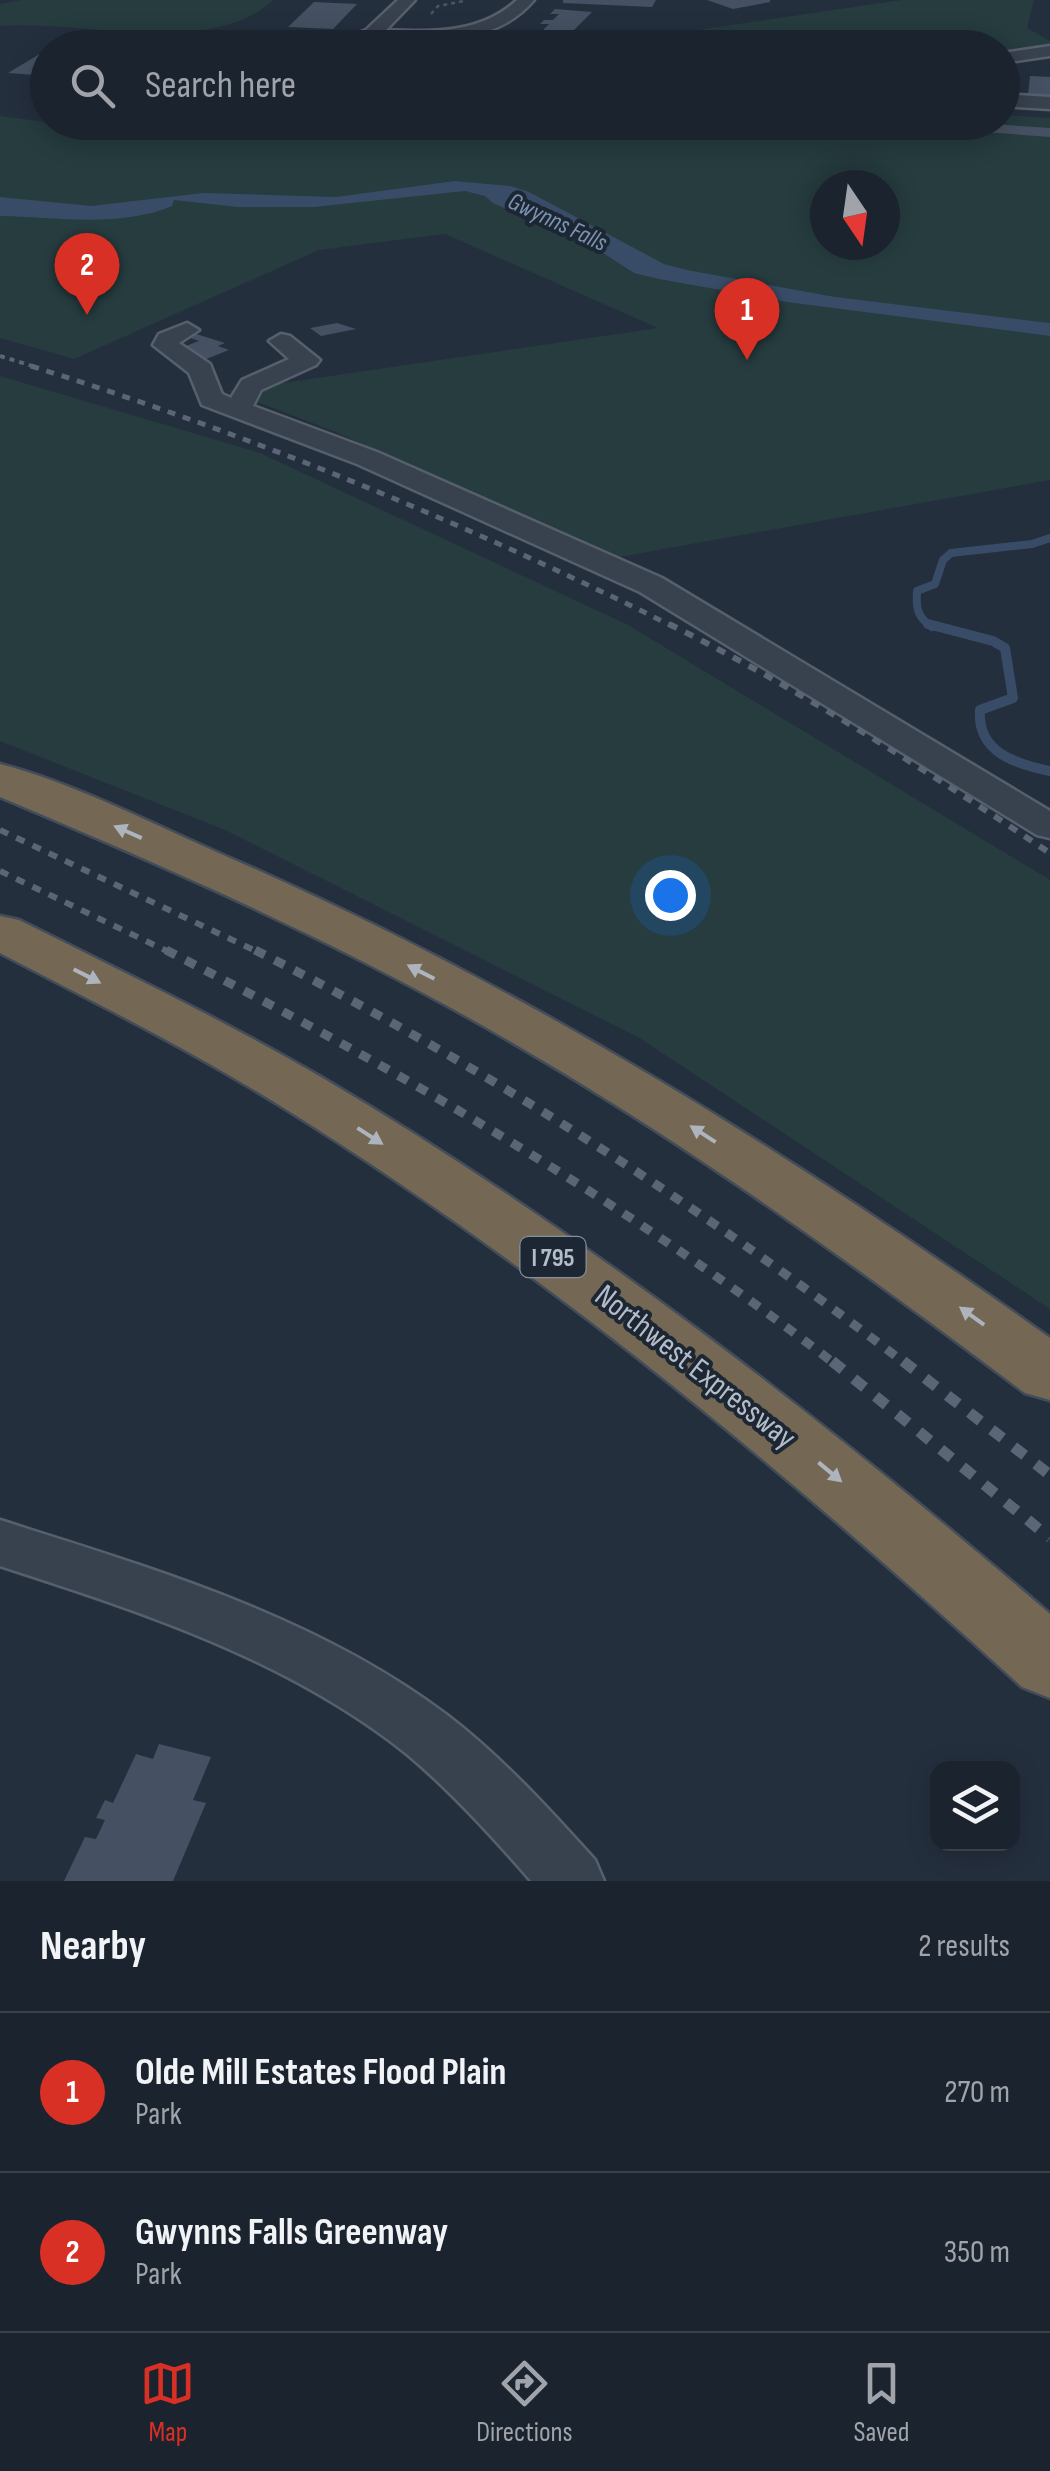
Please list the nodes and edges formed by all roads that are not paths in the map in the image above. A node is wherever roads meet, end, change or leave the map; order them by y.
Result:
1 (407, 0) edge
2 (526, 0) edge
3 (376, 30) edge
4 (477, 30) edge
5 (1050, 51) edge
6 (1020, 55) edge
7 (1020, 101) edge
8 (1050, 103) edge
9 (1020, 113) edge
10 (1050, 114) edge
11 (187, 330) dead end
12 (281, 341) dead end
13 (238, 409) junction
14 (0, 779) edge
15 (1050, 827) edge
16 (0, 932) edge
17 (1050, 1374) edge
18 (0, 1543) edge
19 (1050, 1663) edge
20 (572, 1881) edge

1 - 3 street
2 - 4 street
5 - 6 street
7 - 8 street
9 - 10 street
11 - 13 street
12 - 13 street
13 - 15 street
17 -> 14 highway
16 -> 19 highway, Northwest Expressway / I 795
18 - 20 street

